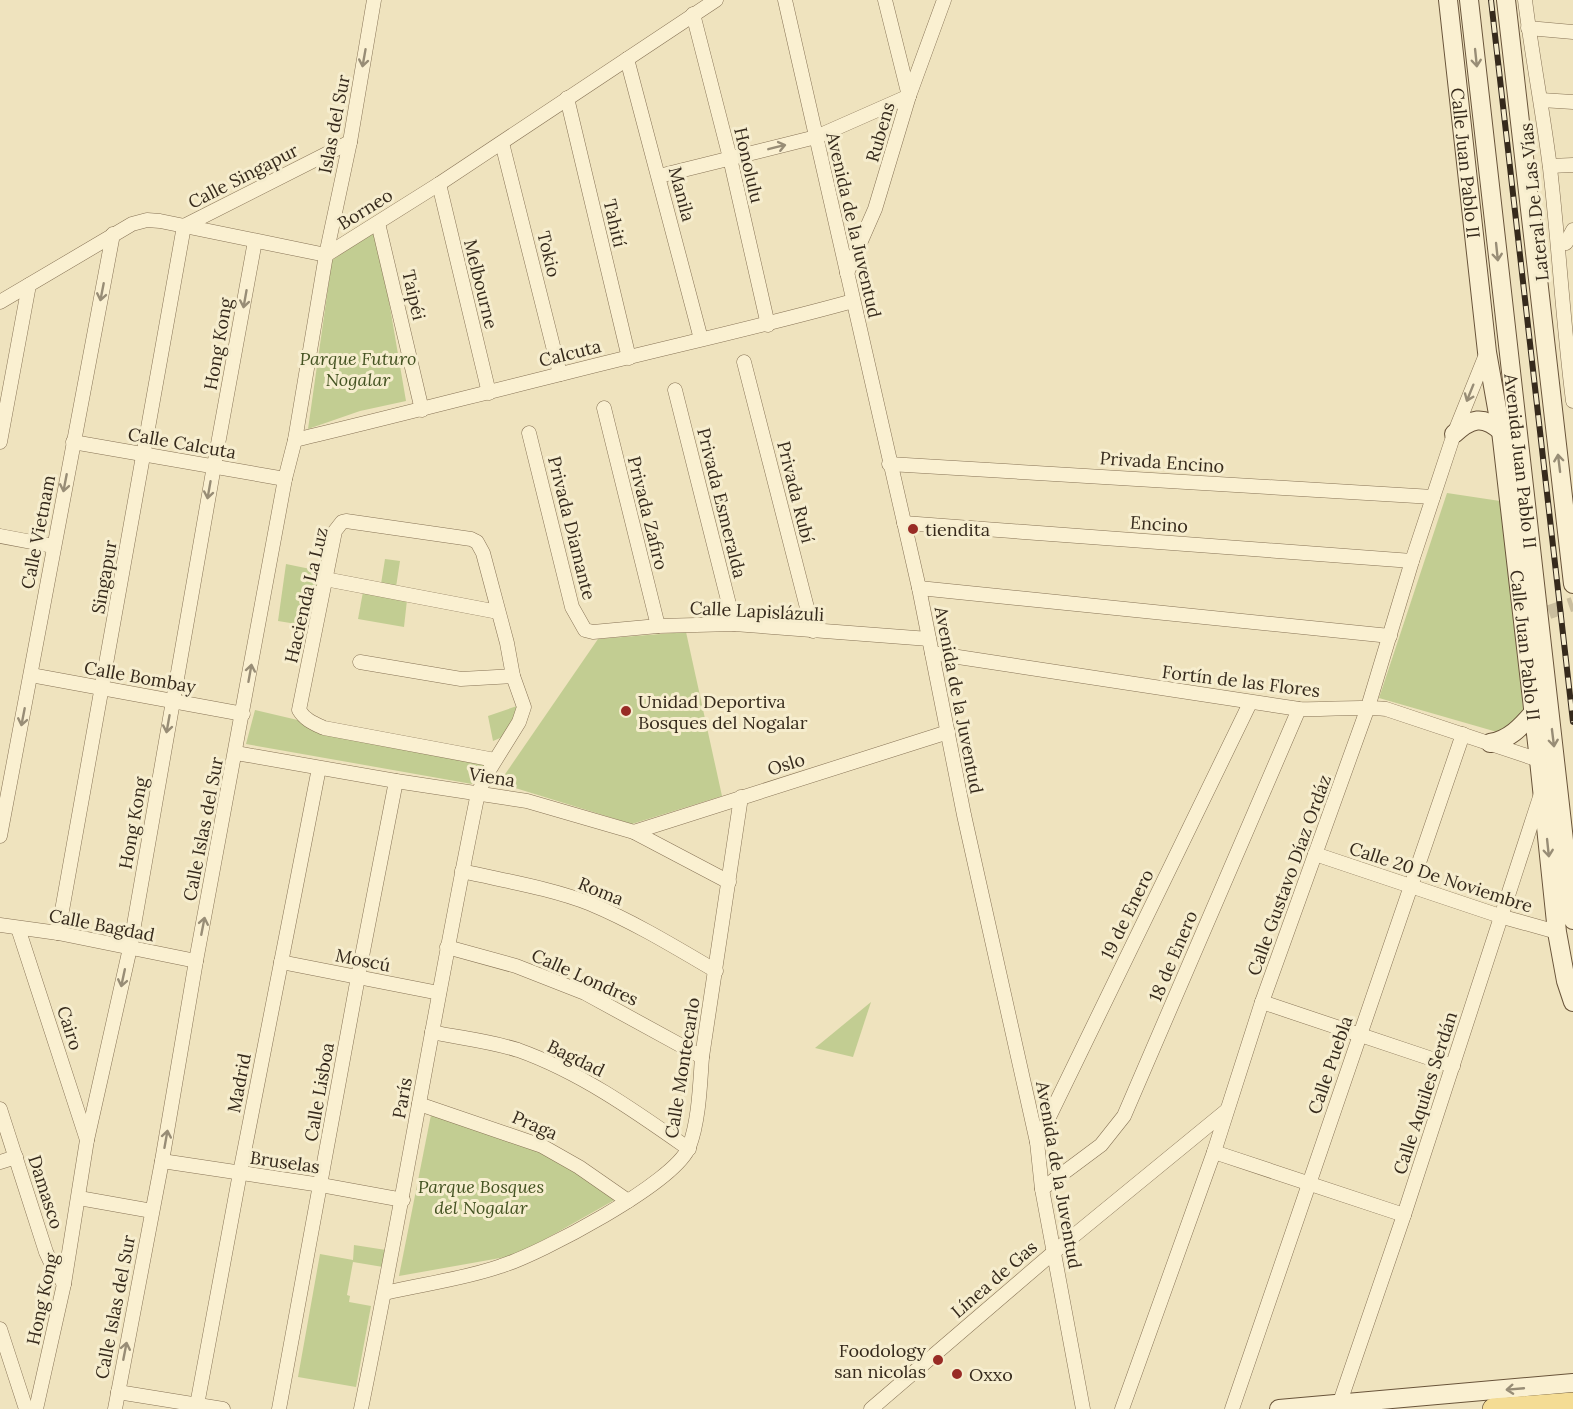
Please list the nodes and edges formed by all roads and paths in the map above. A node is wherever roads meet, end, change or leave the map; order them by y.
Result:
1 (374, 0) edge
2 (716, 0) edge
3 (785, 0) edge
4 (885, 0) edge
5 (944, 0) edge
6 (1448, 0) edge
7 (1469, 0) edge
8 (1506, 0) edge
9 (1525, 0) edge
10 (693, 14) junction
11 (1528, 28) junction
12 (1573, 32) edge
13 (627, 58) junction
14 (909, 96) junction
15 (567, 98) junction
16 (1541, 100) junction
17 (1573, 102) edge
18 (816, 137) junction
19 (350, 142) junction
20 (502, 143) junction
21 (730, 158) junction
22 (1550, 165) junction
23 (1573, 165) edge
24 (659, 176) junction
25 (439, 184) junction
26 (378, 223) junction
27 (184, 226) junction
28 (1573, 230) edge
29 (113, 234) junction
30 (255, 241) junction
31 (1566, 243) edge
32 (326, 255) junction
33 (847, 273) junction
34 (29, 285) junction
35 (853, 301) junction
36 (0, 302) edge
37 (768, 325) junction
38 (1569, 334) edge
39 (701, 339) junction
40 (1487, 352) junction
41 (629, 358) junction
42 (744, 362) dead end
43 (560, 374) junction
44 (675, 390) dead end
45 (489, 393) junction
46 (1573, 401) edge
47 (604, 408) dead end
48 (422, 410) junction
49 (1501, 431) junction
50 (529, 433) dead end
51 (1454, 434) junction
52 (295, 440) junction
53 (0, 442) edge
54 (73, 442) junction
55 (144, 454) junction
56 (889, 464) junction
57 (214, 466) junction
58 (285, 479) junction
59 (1433, 497) junction
60 (904, 523) junction
61 (0, 536) edge
62 (53, 546) junction
63 (1412, 561) junction
64 (325, 579) junction
65 (1573, 584) edge
66 (919, 588) junction
67 (498, 612) junction
68 (734, 624) junction
69 (658, 626) junction
70 (585, 630) joint
71 (813, 631) junction
72 (1390, 636) junction
73 (929, 639) junction
74 (932, 653) junction
75 (360, 662) dead end
76 (31, 675) junction
77 (513, 676) junction
78 (102, 688) junction
79 (172, 701) junction
80 (1250, 703) junction
81 (1368, 707) junction
82 (1299, 709) junction
83 (1533, 713) junction
84 (243, 714) junction
85 (948, 732) junction
86 (1463, 734) junction
87 (1490, 743) junction
88 (236, 753) junction
89 (495, 760) junction
90 (1539, 760) junction
91 (319, 768) junction
92 (396, 781) junction
93 (1542, 791) junction
94 (478, 793) junction
95 (741, 797) junction
96 (634, 832) junction
97 (0, 836) edge
98 (1315, 854) junction
99 (462, 871) junction
100 (729, 882) junction
101 (1410, 886) junction
102 (1503, 917) junction
103 (1573, 920) edge
104 (0, 925) edge
105 (18, 928) junction
106 (1557, 932) junction
107 (58, 933) junction
108 (447, 947) junction
109 (130, 948) junction
110 (196, 961) junction
111 (281, 962) junction
112 (716, 971) junction
113 (358, 977) junction
114 (439, 993) junction
115 (1262, 1002) junction
116 (1573, 1002) edge
117 (432, 1032) junction
118 (1360, 1035) junction
119 (702, 1057) junction
120 (1453, 1066) junction
121 (418, 1104) junction
122 (0, 1109) edge
123 (1226, 1111) junction
124 (87, 1140) junction
125 (1037, 1142) junction
126 (689, 1149) junction
127 (1214, 1152) junction
128 (16, 1157) junction
129 (162, 1161) junction
130 (0, 1162) edge
131 (240, 1173) junction
132 (1309, 1184) junction
133 (321, 1185) junction
134 (1042, 1189) junction
135 (79, 1198) junction
136 (403, 1200) junction
137 (628, 1201) junction
138 (152, 1211) junction
139 (1404, 1215) junction
140 (1054, 1252) junction
141 (64, 1284) junction
142 (385, 1293) junction
143 (0, 1329) edge
144 (1573, 1383) edge
145 (118, 1392) junction
146 (1573, 1403) edge
147 (197, 1405) junction
148 (1339, 1405) junction
149 (26, 1409) edge
150 (36, 1409) edge
151 (115, 1409) edge
152 (223, 1409) edge
153 (279, 1409) edge
154 (362, 1409) edge
155 (871, 1409) edge
156 (1083, 1409) edge
157 (1122, 1409) edge
158 (1232, 1409) edge
159 (1279, 1409) edge
160 (1493, 1409) edge

1 -> 19 street, Islas del Sur
2 - 10 street, Borneo
3 - 18 street, Avenida de la Juventud
4 - 14 street
5 - 14 street, Rubens
6 - 40 main road, Calle Juan Pablo II
7 -> 103 main road, Avenida Juan Pablo II
65 -> 8 main road, Avenida Juan Pablo II
9 - 11 street, Lateral De Las Vías
10 - 13 street, Borneo
10 - 21 street, Honolulu
11 - 12 street
11 - 16 street, Lateral De Las Vías
13 - 15 street, Borneo
13 - 24 street, Manila
14 - 18 street
14 - 33 street, Rubens
15 - 20 street, Borneo
15 - 41 street, Tahití
16 - 17 street
16 - 22 street, Lateral De Las Vías
21 -> 18 street
18 - 33 street, Avenida de la Juventud
19 - 27 street, Calle Singapur
19 - 32 street, Islas del Sur
20 - 25 street, Borneo
20 - 43 street, Tokio
21 - 24 street
21 - 37 street, Honolulu
22 - 23 street
22 - 31 street, Lateral De Las Vías
24 - 39 street, Manila
25 - 26 street, Borneo
25 - 45 street, Melbourne
26 - 32 street, Borneo
26 - 48 street, Taipéi
27 - 29 street
27 - 30 street
27 - 55 street, Singapur
28 - 31 street
29 - 34 street
29 -> 54 street, Calle Vietnam
30 - 32 street
30 -> 57 street, Hong Kong
31 - 38 street, Lateral De Las Vías
32 - 52 street, Calle Islas del Sur
33 - 35 street, Avenida de la Juventud
34 - 36 street
34 - 53 street
35 - 37 street, Calcuta
35 - 56 street, Avenida de la Juventud
37 - 39 street, Calcuta
38 - 46 street, Lateral De Las Vías
39 - 41 street, Calcuta
40 - 49 main road, Calle Juan Pablo II
40 -> 51 street, Calle Gustavo Díaz Ordáz
41 - 43 street, Calcuta
42 - 71 street, Privada Rubí
43 - 45 street, Calcuta
44 - 68 street, Privada Esmeralda
45 - 48 street, Calcuta
47 - 69 street, Privada Zafiro
48 - 52 street, Calcuta
49 - 51 main road
49 - 83 main road, Calle Juan Pablo II
50 - 70 street, Privada Diamante
51 - 59 street, Calle Gustavo Díaz Ordáz
52 - 58 street, Calle Islas del Sur
54 - 55 street, Calle Calcuta
54 -> 62 street, Calle Vietnam
55 - 57 street, Calle Calcuta
55 - 78 street, Singapur
56 - 59 street, Privada Encino
56 - 60 street, Avenida de la Juventud
57 - 58 street, Calle Calcuta
57 -> 79 street, Hong Kong
84 -> 58 street, Calle Islas del Sur
59 - 63 street, Calle Gustavo Díaz Ordáz
60 - 63 street, Encino
60 - 66 street, Avenida de la Juventud
61 - 62 street
62 - 76 street, Calle Vietnam
63 - 72 street, Calle Gustavo Díaz Ordáz
64 - 67 street
64 - 67 street, Hacienda La Luz
64 - 89 street, Hacienda La Luz
66 - 72 street
66 - 73 street, Avenida de la Juventud
67 - 77 street, Hacienda La Luz
68 - 69 street, Calle Lapislázuli
68 - 71 street, Calle Lapislázuli
69 - 70 street, Calle Lapislázuli
71 - 73 street, Calle Lapislázuli
72 - 81 street, Calle Gustavo Díaz Ordáz
73 - 74 street, Avenida de la Juventud
74 - 80 street, Fortín de las Flores
74 - 85 street, Avenida de la Juventud
75 - 77 street
76 - 78 street, Calle Bombay
76 -> 97 street, Calle Vietnam
77 - 89 street, Hacienda La Luz
78 - 79 street, Calle Bombay
78 - 107 street, Singapur
79 - 84 street, Calle Bombay
79 -> 109 street, Hong Kong
80 - 82 street, Fortín de las Flores
80 - 125 street, 19 de Enero
81 - 82 street, Fortín de las Flores
81 - 86 street, Fortín de las Flores
81 - 98 street, Calle Gustavo Díaz Ordáz
82 - 134 street, 18 de Enero
83 - 87 main road
83 - 90 main road, Calle Juan Pablo II
84 - 88 street, Calle Islas del Sur
85 - 95 street, Oslo
85 - 125 street, Avenida de la Juventud
86 - 87 street, Fortín de las Flores
86 - 101 street, Calle Puebla
87 - 90 street, Fortín de las Flores
88 - 91 street, Viena
110 -> 88 street, Calle Islas del Sur
89 - 94 street, Hacienda La Luz
90 - 93 main road, Calle Juan Pablo II
91 - 92 street, Viena
91 - 111 street, Madrid
92 - 94 street, Viena
92 - 113 street, Calle Lisboa
93 - 102 street, Calle Aquiles Serdán
93 -> 106 main road, Calle Juan Pablo II
94 - 96 street, Viena
94 - 99 street, París
95 - 96 street, Oslo
95 - 100 street, Calle Montecarlo
96 - 100 street, Viena
98 - 101 street, Calle 20 De Noviembre
98 - 115 street, Calle Gustavo Díaz Ordáz
99 - 108 street, París
99 - 112 street, Roma
100 - 112 street, Calle Montecarlo
101 - 102 street, Calle 20 De Noviembre
101 - 118 street, Calle Puebla
102 - 106 street, Calle 20 De Noviembre
102 - 120 street, Calle Aquiles Serdán
104 - 105 street, Calle Bagdad
105 - 107 street, Calle Bagdad
105 - 124 street, Cairo
106 - 116 main road, Calle Juan Pablo II
107 - 109 street, Calle Bagdad
108 - 114 street, París
108 - 119 street, Calle Londres
109 - 110 street, Calle Bagdad
109 -> 124 street, Hong Kong
129 -> 110 street, Calle Islas del Sur
111 - 113 street, Moscú
111 - 131 street, Madrid
112 - 119 street, Calle Montecarlo
113 - 114 street, Moscú
113 - 133 street, Calle Lisboa
114 - 117 street, París
115 - 118 street
115 - 123 street, Calle Gustavo Díaz Ordáz
117 - 121 street, París
117 - 126 street, Bagdad
118 - 120 street
118 - 132 street, Calle Puebla
119 - 126 street, Calle Montecarlo
120 - 139 street, Calle Aquiles Serdán
121 - 136 street, París
121 - 137 street, Praga
122 - 128 street, Damasco
123 - 127 street, Calle Gustavo Díaz Ordáz
123 - 140 street, Línea de Gas
124 - 135 street, Hong Kong
125 - 134 street, Avenida de la Juventud
126 - 137 street, Calle Montecarlo
127 - 132 street
127 - 157 street, Calle Gustavo Díaz Ordáz
128 - 130 street
128 - 141 street, Damasco
129 - 131 street, Bruselas
129 - 138 street, Calle Islas del Sur
131 - 133 street, Bruselas
131 - 147 street, Madrid
132 - 139 street
132 - 158 street, Calle Puebla
133 - 136 street, Bruselas
133 - 153 street, Calle Lisboa
134 - 140 street, Avenida de la Juventud
135 - 138 street
135 - 141 street, Hong Kong
136 - 142 street, París
137 - 142 street, Calle Montecarlo
145 -> 138 street, Calle Islas del Sur
139 - 148 street, Calle Aquiles Serdán
140 - 155 street, Línea de Gas
140 - 156 street, Avenida de la Juventud
141 - 150 street, Hong Kong
142 - 154 street, París
143 - 149 street
144 -> 148 main road
145 - 147 street
145 - 151 street, Calle Islas del Sur
146 - 160 main road
147 - 152 street
148 - 159 main road

